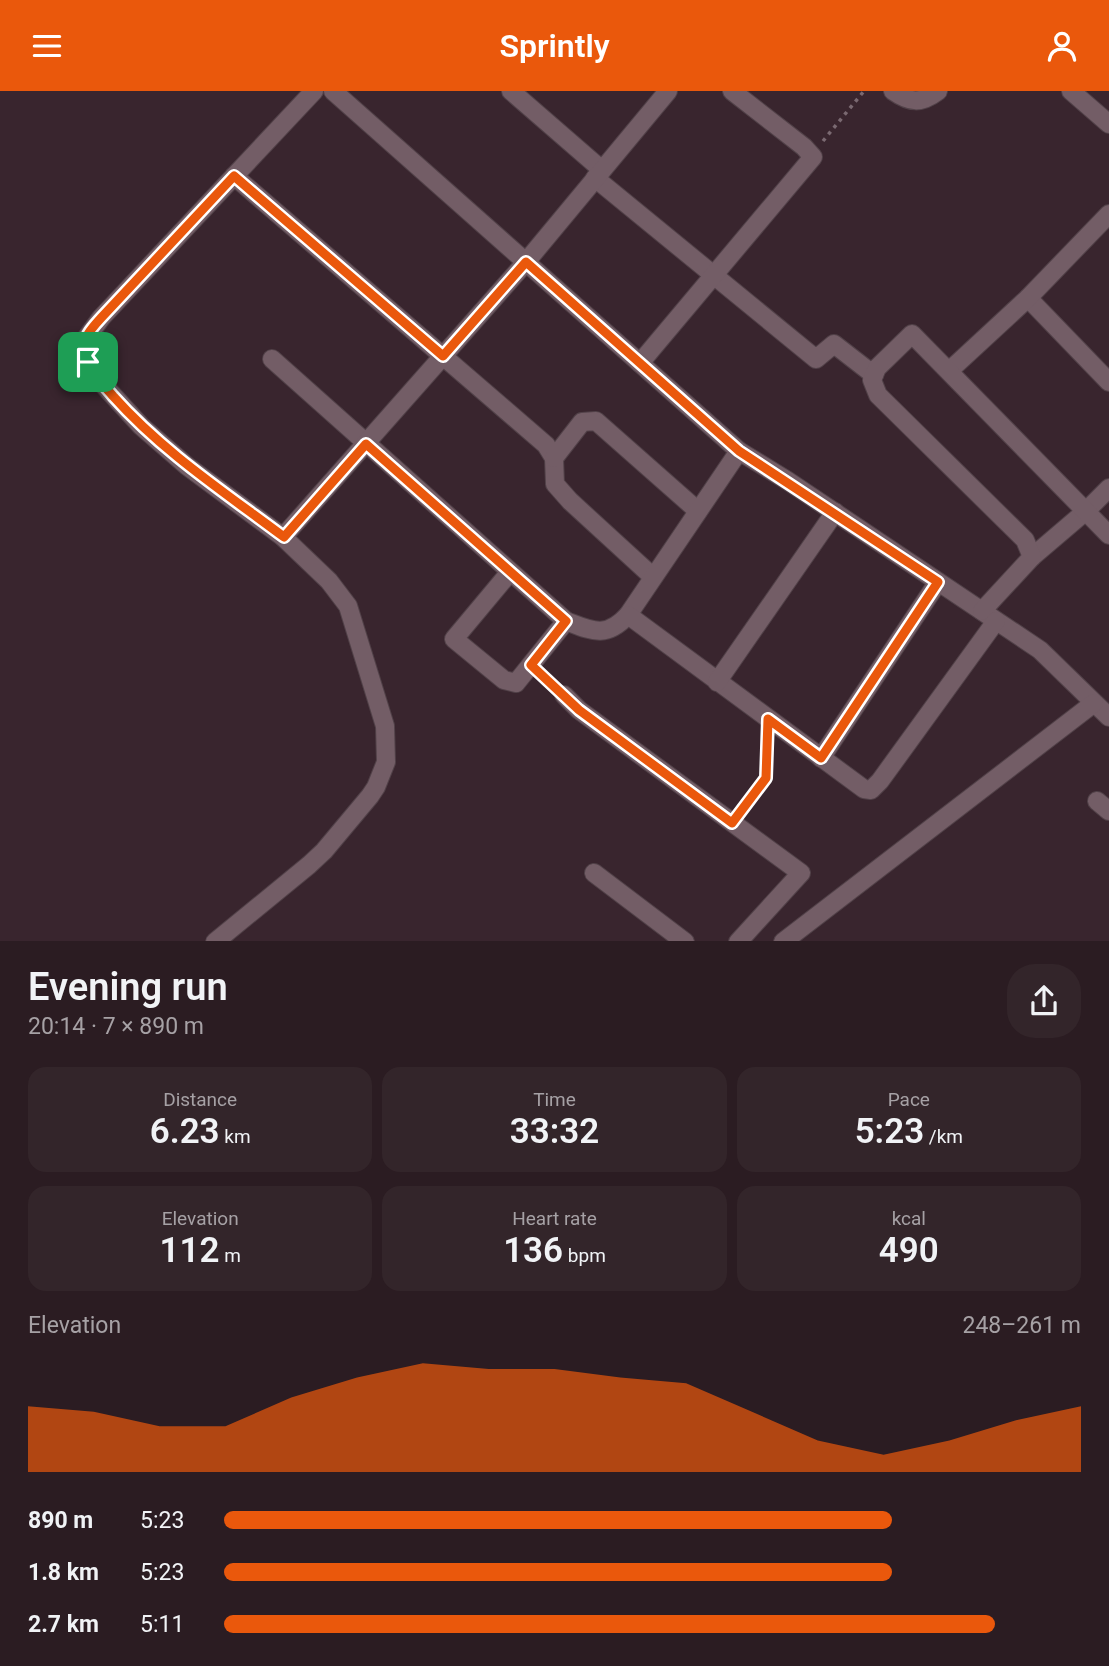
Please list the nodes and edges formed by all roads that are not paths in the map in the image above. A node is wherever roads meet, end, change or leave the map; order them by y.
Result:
1 (314, 91) edge
2 (333, 91) edge
3 (511, 91) edge
4 (668, 91) edge
5 (732, 91) edge
6 (893, 91) edge
7 (938, 91) edge
8 (1071, 91) edge
9 (1109, 124) edge
10 (599, 174) junction
11 (234, 176) junction
12 (1109, 214) edge
13 (526, 262) junction
14 (714, 275) junction
15 (1028, 298) junction
16 (443, 356) junction
17 (272, 359) dead end
18 (639, 363) junction
19 (948, 371) junction
20 (874, 375) junction
21 (1109, 382) edge
22 (366, 444) junction
23 (739, 451) junction
24 (554, 458) junction
25 (1109, 488) edge
26 (698, 511) junction
27 (1086, 511) junction
28 (835, 512) junction
29 (1109, 535) edge
30 (284, 537) junction
31 (1032, 557) junction
32 (510, 572) junction
33 (653, 577) junction
34 (938, 582) junction
35 (628, 615) junction
36 (989, 616) junction
37 (566, 621) junction
38 (717, 682) junction
39 (564, 695) dead end
40 (1094, 703) junction
41 (1109, 717) edge
42 (821, 758) junction
43 (594, 873) dead end
44 (215, 941) edge
45 (685, 941) edge
46 (738, 941) edge
47 (783, 941) edge

1 - 11 street
2 - 13 street
3 - 10 street
4 - 10 street
5 - 14 street
6 - 7 street
8 - 9 street
10 - 13 street
10 - 14 street
11 - 16 street
11 - 30 street
12 - 15 street
13 - 16 street
13 - 18 street
14 - 18 street
14 - 20 street
15 - 19 street
15 - 21 street
16 - 22 street
16 - 24 street
17 - 22 street
18 - 23 street
19 - 20 street
19 - 27 street
20 - 31 street
22 - 30 street
22 - 32 street
23 - 26 street
23 - 28 street
24 - 26 street
24 - 33 street
25 - 27 street
26 - 33 street
27 - 29 street
27 - 31 street
28 - 34 street
28 - 38 street
30 - 44 street
31 - 36 street
32 - 37 street
32 - 37 street
33 - 35 street
34 - 36 street
34 - 42 street
35 - 37 street
35 - 38 street
36 - 40 street
36 - 42 street
38 - 42 street
39 - 46 street
40 - 41 street
40 - 47 street
43 - 45 street

